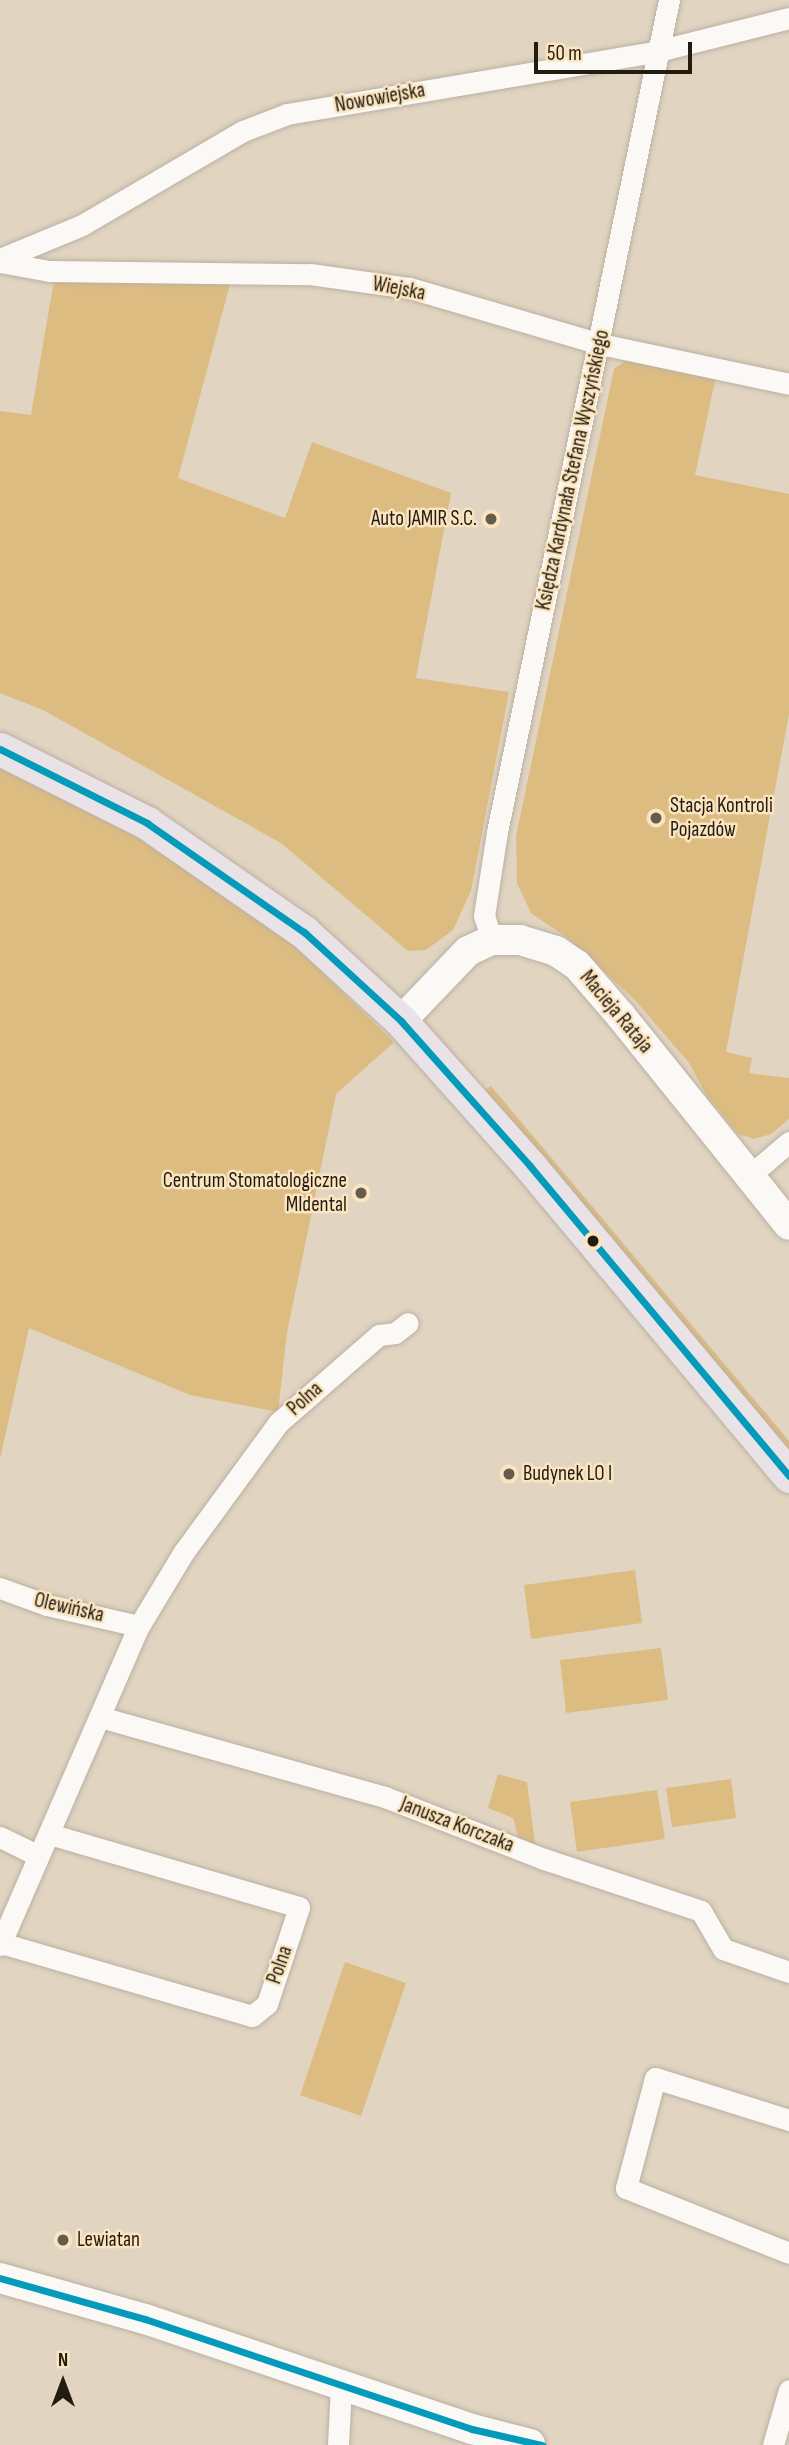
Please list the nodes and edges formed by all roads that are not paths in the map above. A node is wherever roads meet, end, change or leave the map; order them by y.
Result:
1 (669, 0) edge
2 (789, 18) edge
3 (658, 51) junction
4 (0, 261) edge
5 (600, 344) junction
6 (789, 384) edge
7 (0, 748) edge
8 (492, 940) junction
9 (401, 1021) junction
10 (789, 1142) edge
11 (748, 1177) junction
12 (789, 1225) edge
13 (408, 1323) dead end
14 (789, 1476) edge
15 (0, 1588) edge
16 (139, 1626) junction
17 (100, 1717) junction
18 (49, 1834) junction
19 (0, 1837) edge
20 (39, 1856) junction
21 (0, 1944) edge
22 (789, 1972) edge
23 (789, 2120) edge
24 (789, 2253) edge
25 (0, 2278) edge
26 (341, 2386) junction
27 (789, 2390) edge
28 (538, 2444) edge
29 (338, 2445) edge
30 (773, 2445) edge

1 - 3 street, Księdza Kardynała Stefana Wyszyńskiego
2 - 3 street, Nowowiejska
3 - 4 street, Nowowiejska
3 - 5 street, Księdza Kardynała Stefana Wyszyńskiego
4 - 5 street, Wiejska
5 - 6 street, Wiejska
5 - 8 street, Księdza Kardynała Stefana Wyszyńskiego
7 - 9 main road
8 - 9 street
8 - 11 street, Macieja Rataja
9 - 14 main road
10 - 11 street
11 - 12 street, Macieja Rataja
13 - 16 street, Polna
15 - 16 street, Olewińska
16 - 17 street, Polna
17 - 18 street, Polna
17 - 22 street, Janusza Korczaka
18 - 20 street, Polna
18 - 21 street, Polna
19 - 20 street
20 - 21 street, Polna
23 - 24 street
25 - 26 street
26 - 28 street
26 - 29 street
27 - 30 street

